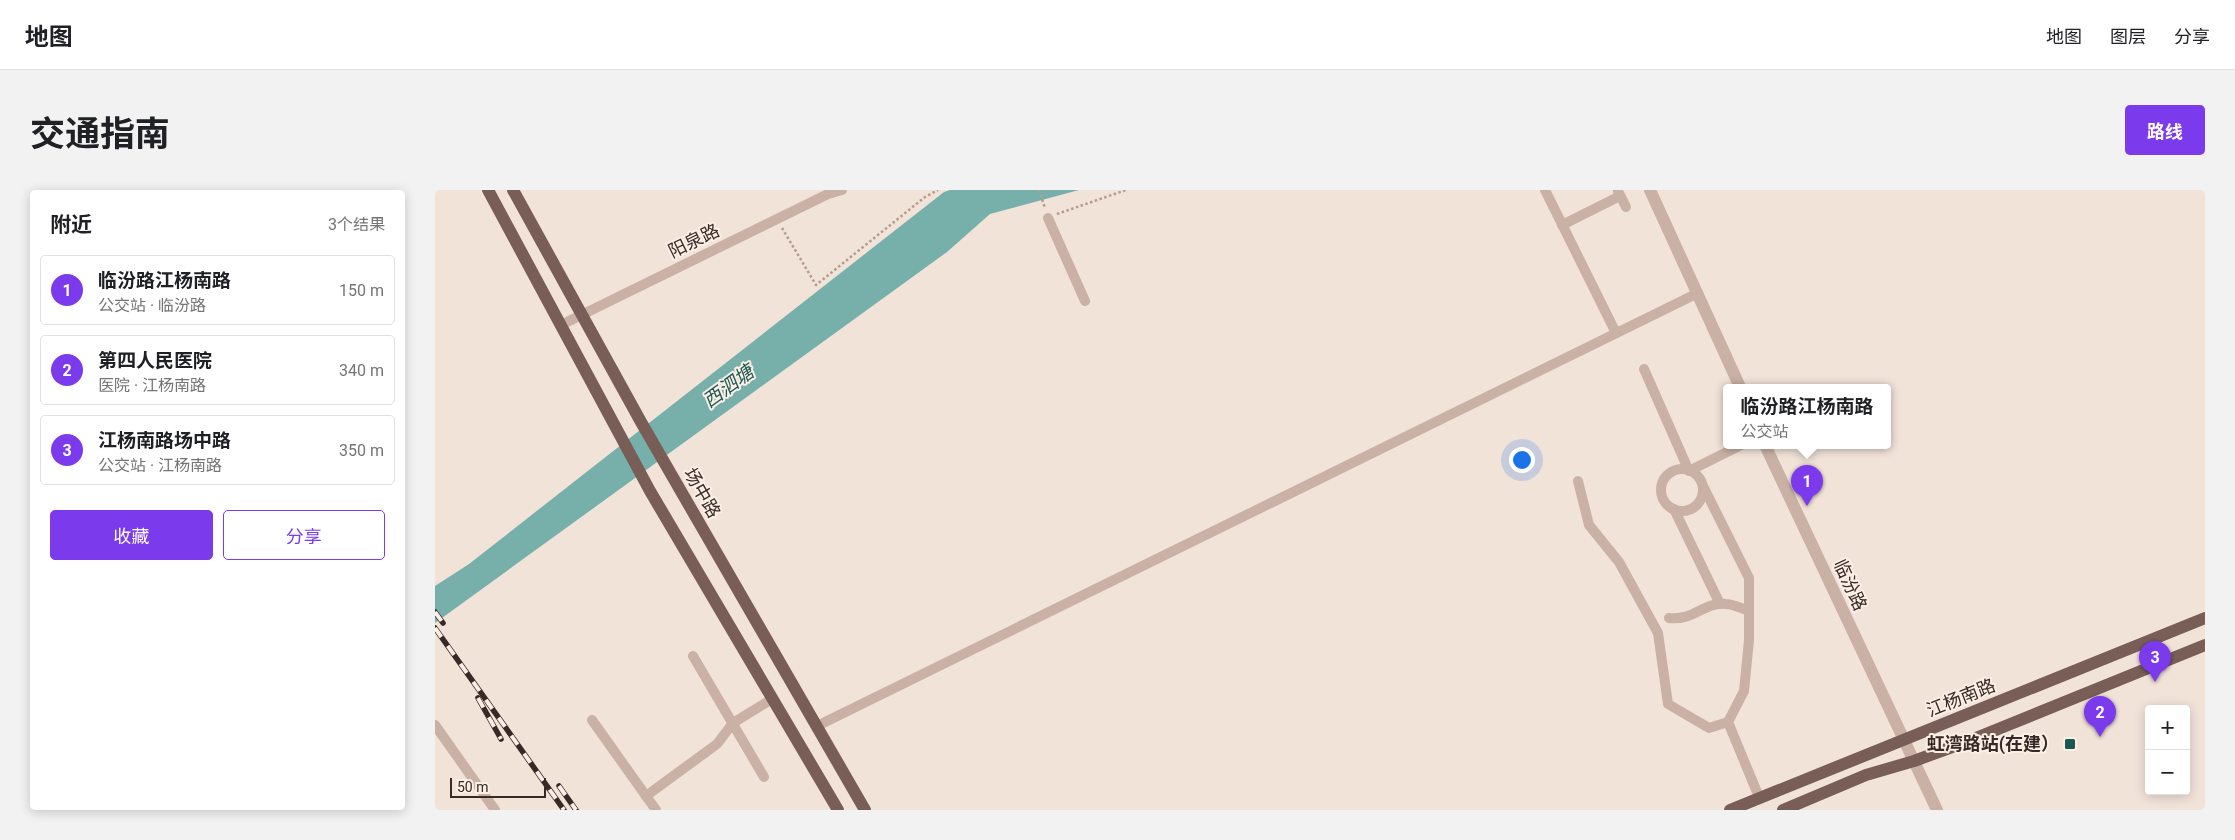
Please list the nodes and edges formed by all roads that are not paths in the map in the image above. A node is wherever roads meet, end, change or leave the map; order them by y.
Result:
1 (488, 190) edge
2 (513, 190) edge
3 (842, 190) edge
4 (1545, 190) edge
5 (1650, 190) edge
6 (1619, 193) edge
7 (1626, 208) dead end
8 (1046, 213) road end
9 (1562, 225) junction
10 (1699, 293) junction
11 (1085, 301) dead end
12 (581, 314) junction
13 (561, 324) junction
14 (1616, 334) junction
15 (1644, 369) dead end
16 (1739, 384) edge
17 (1733, 449) edge
18 (1767, 449) edge
19 (1689, 471) junction
20 (1578, 482) dead end
21 (1703, 486) junction
22 (1675, 509) junction
23 (1719, 604) junction
24 (1749, 611) junction
25 (1669, 618) dead end
26 (2205, 618) edge
27 (2205, 645) edge
28 (693, 656) dead end
29 (772, 699) junction
30 (592, 720) dead end
31 (1728, 722) junction
32 (733, 723) junction
33 (435, 725) edge
34 (817, 726) junction
35 (1904, 740) junction
36 (1914, 761) junction
37 (764, 777) dead end
38 (646, 796) junction
39 (1759, 797) junction
40 (495, 810) edge
41 (656, 810) edge
42 (838, 810) edge
43 (865, 810) edge
44 (1730, 810) edge
45 (1783, 810) edge
46 (1937, 810) edge

1 - 13 main road
2 - 12 main road, 场中路
3 - 12 street, 阳泉路
4 - 9 street
5 - 10 street
6 - 7 street
6 - 9 street
8 - 11 street
9 - 14 street
10 - 14 street
10 - 16 street
12 - 13 street, 阳泉路
12 - 34 main road, 场中路
13 - 29 main road
14 - 34 street
15 - 19 street
17 - 19 street
18 - 35 street, 临汾路
19 - 21 street
19 - 22 street
20 - 31 street
21 - 22 street
21 - 24 street
22 - 23 street
23 - 24 street
23 - 25 street
24 - 31 street
26 - 35 main road, 江杨南路
27 - 36 main road
28 - 32 street
29 - 32 street
29 - 42 main road
30 - 38 street
31 - 39 street
32 - 37 street
32 - 38 street
33 - 40 street
34 - 43 main road, 场中路
35 - 36 street, 临汾路
35 - 39 main road, 江杨南路
36 - 45 main road
36 - 46 street, 临汾路
38 - 41 street
39 - 44 main road, 江杨南路

